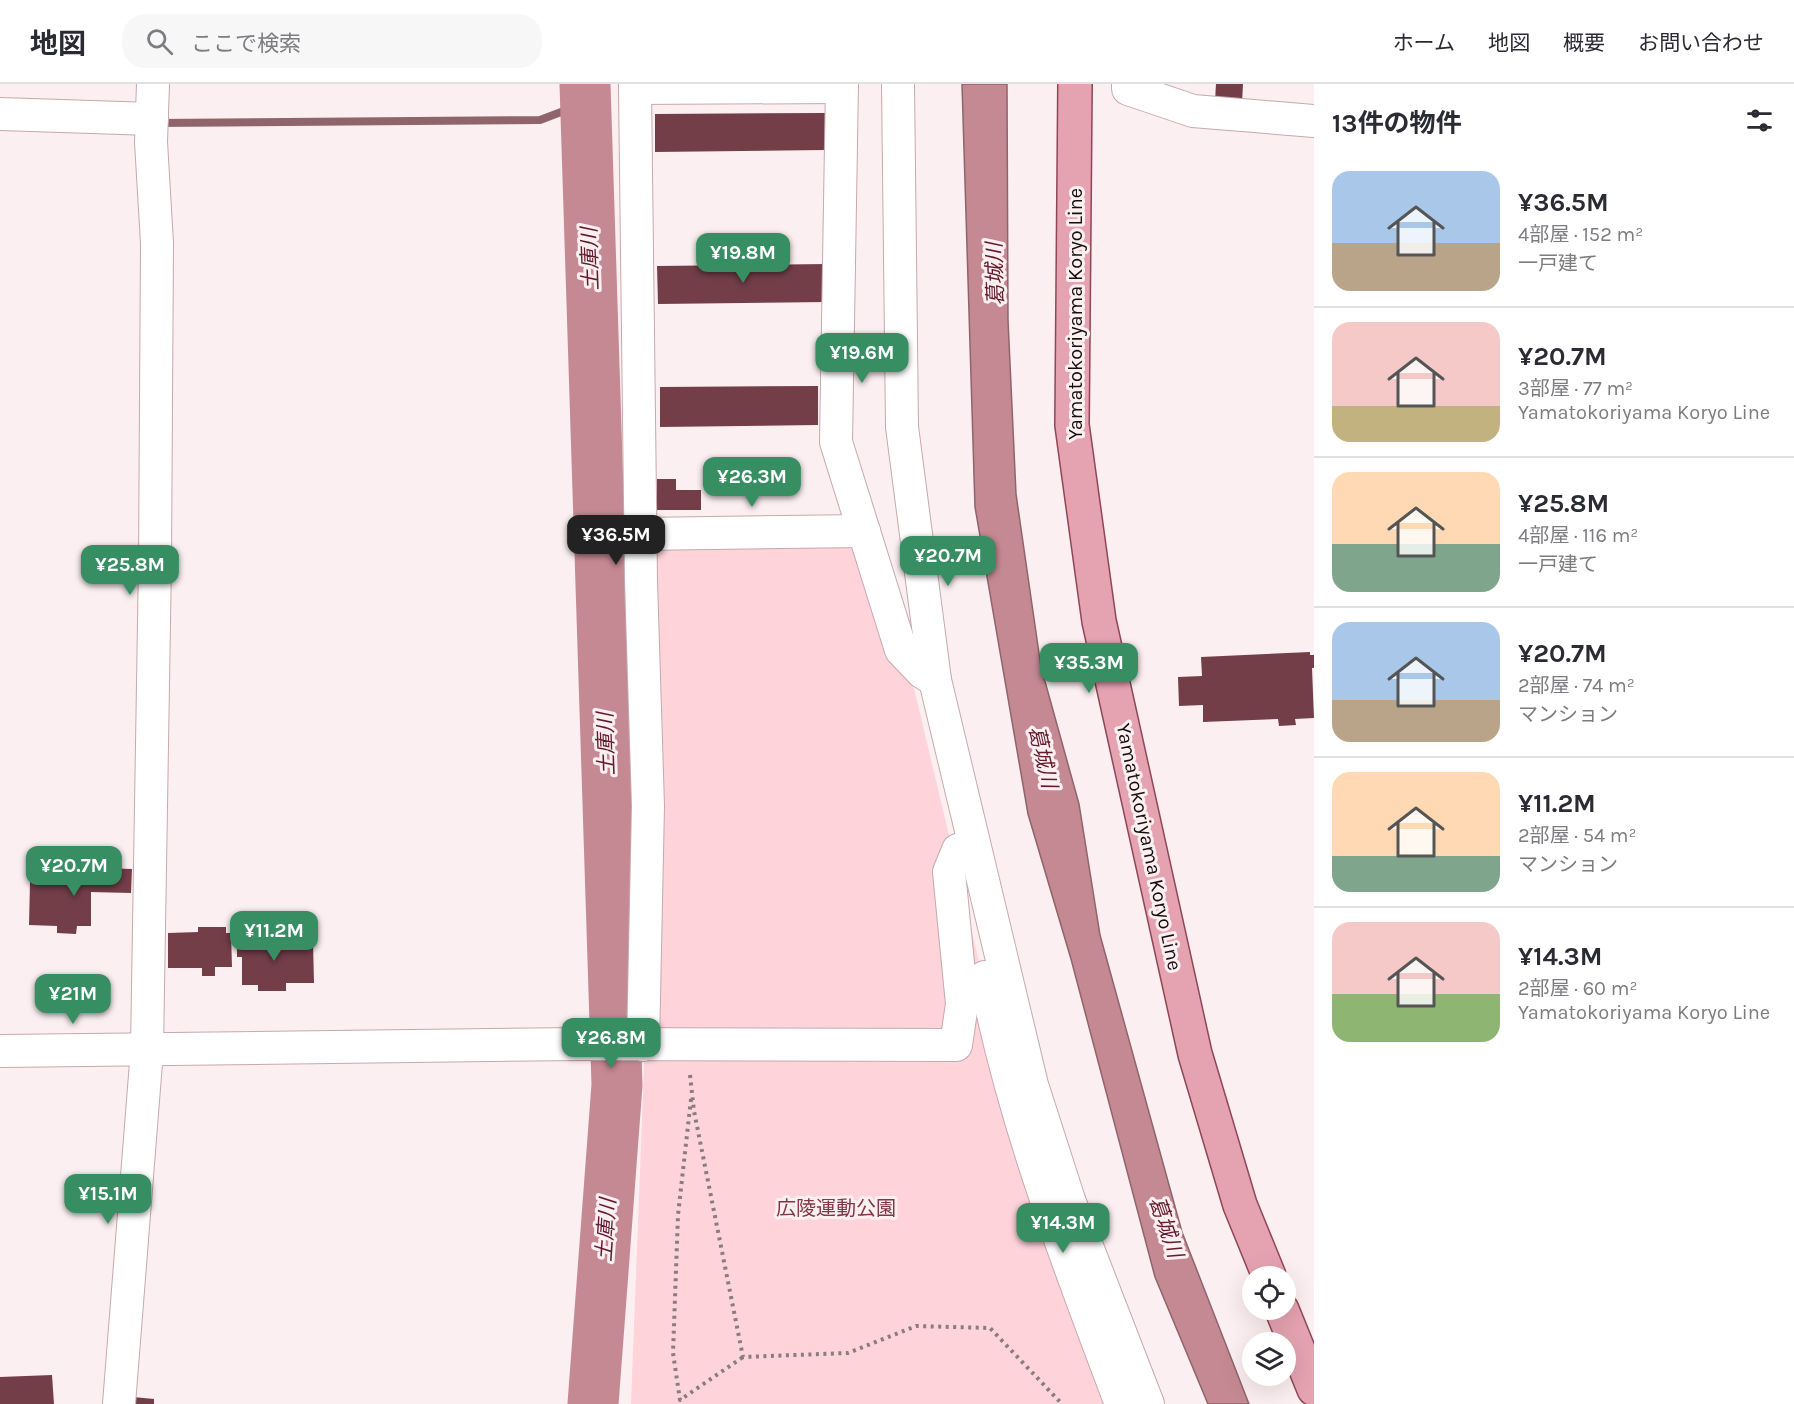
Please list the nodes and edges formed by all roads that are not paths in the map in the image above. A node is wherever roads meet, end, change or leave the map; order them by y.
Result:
1 (153, 84) edge
2 (898, 84) edge
3 (1075, 84) edge
4 (1128, 84) edge
5 (841, 85) edge
6 (635, 86) edge
7 (0, 114) edge
8 (1314, 121) edge
9 (151, 131) junction
10 (864, 531) junction
11 (640, 534) junction
12 (935, 680) junction
13 (966, 847) junction
14 (643, 1045) junction
15 (147, 1050) junction
16 (0, 1051) edge
17 (1265, 1266) edge
18 (1286, 1320) edge
19 (1314, 1389) edge
20 (119, 1404) edge
21 (1121, 1404) edge
22 (1148, 1404) edge

1 - 9 street
2 - 12 street
3 - 17 main road, Yamatokoriyama Koryo Line
4 - 8 street
5 - 6 street
5 - 10 street
6 - 11 street
7 - 9 street
9 - 15 street
10 - 11 street
10 - 12 street
11 - 14 street
12 - 13 street
13 - 14 street
13 - 21 street
13 - 22 street
14 - 15 street
15 - 16 street
15 - 20 street
18 - 19 main road

